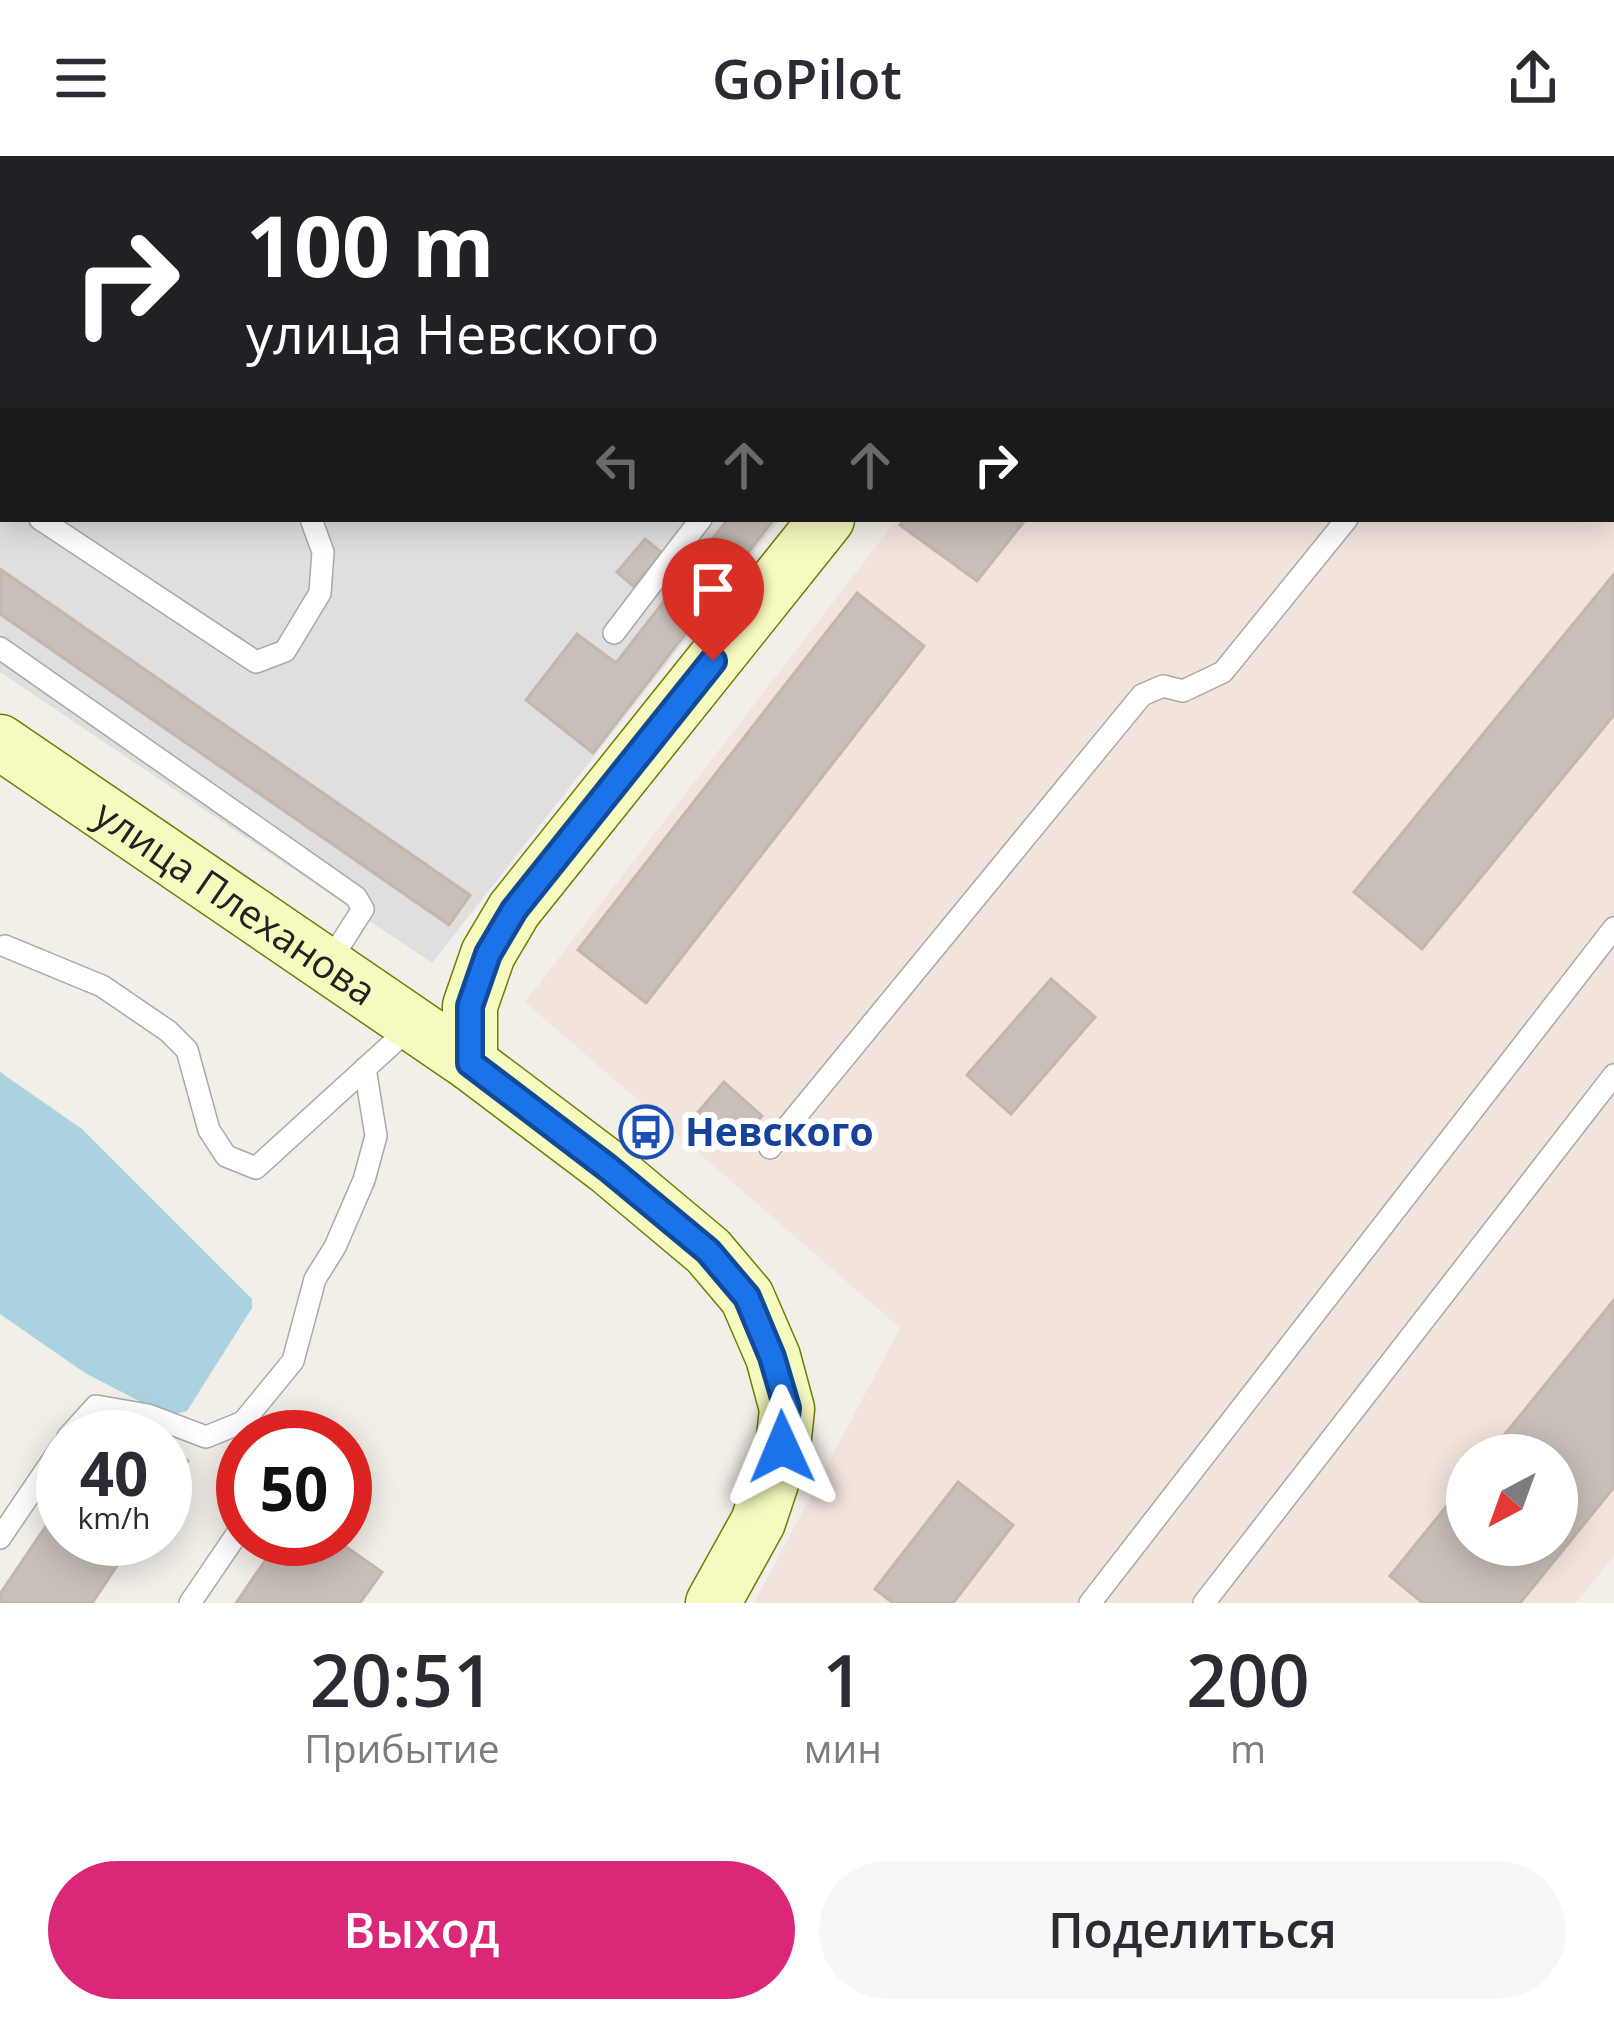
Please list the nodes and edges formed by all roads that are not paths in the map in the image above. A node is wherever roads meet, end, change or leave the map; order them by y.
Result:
1 (45, 522) edge
2 (312, 522) edge
3 (698, 522) edge
4 (825, 522) edge
5 (1345, 522) edge
6 (614, 633) dead end
7 (0, 647) edge
8 (0, 742) edge
9 (1614, 928) edge
10 (4, 946) dead end
11 (328, 964) junction
12 (415, 1023) junction
13 (470, 1063) junction
14 (365, 1068) junction
15 (1614, 1075) edge
16 (770, 1148) dead end
17 (192, 1432) edge
18 (36, 1484) edge
19 (0, 1538) edge
20 (216, 1565) edge
21 (190, 1603) edge
22 (713, 1603) edge
23 (1090, 1603) edge
24 (1204, 1603) edge

1 - 2 lane
3 - 6 lane
4 - 13 main road
5 - 16 lane
7 - 11 lane
8 - 11 main road, улица Плеханова
9 - 23 lane
10 - 14 lane
11 - 12 main road, улица Плеханова
12 - 13 main road, улица Плеханова
12 - 14 lane
13 - 22 main road, улица Плеханова
14 - 17 lane
15 - 24 lane
18 - 19 lane
20 - 21 lane

